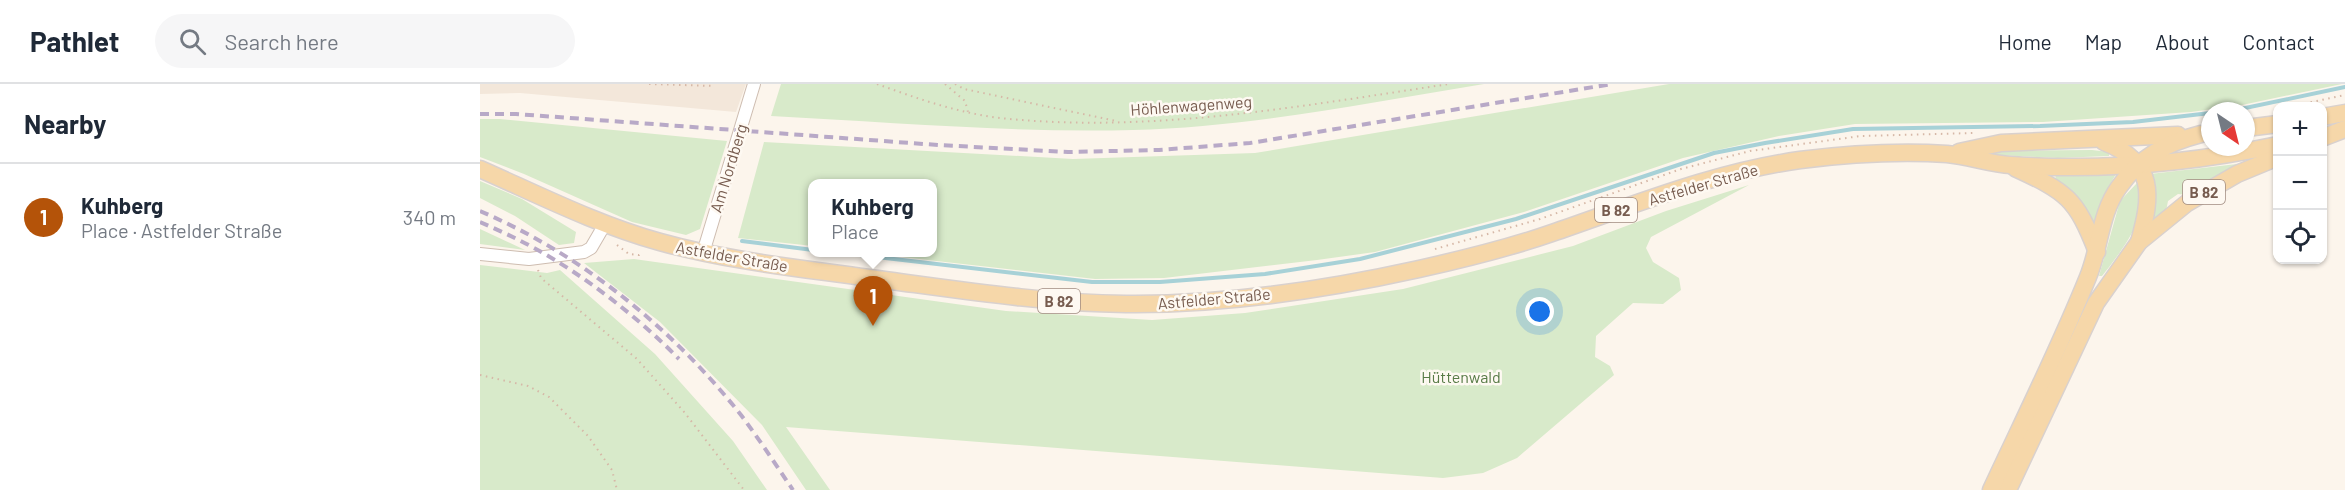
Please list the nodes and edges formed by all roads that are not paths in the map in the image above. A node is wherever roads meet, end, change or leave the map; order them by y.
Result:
1 (754, 84) edge
2 (2345, 113) edge
3 (2327, 116) edge
4 (2273, 125) edge
5 (2255, 127) edge
6 (2201, 133) edge
7 (2201, 135) edge
8 (2099, 140) junction
9 (2273, 147) edge
10 (1949, 154) junction
11 (2273, 159) edge
12 (2008, 165) junction
13 (2138, 165) junction
14 (480, 169) edge
15 (605, 224) junction
16 (2139, 242) junction
17 (2097, 252) junction
18 (703, 253) junction
19 (480, 254) edge
20 (1991, 490) edge
21 (2008, 490) edge

1 - 18 street, Am Nordberg
2 - 3 main road
4 - 5 main road
6 - 8 main road, B 82
7 - 13 main road, B 82
8 - 10 main road, B 82
8 - 13 main road, B 82
9 - 13 main road, B 82
10 - 12 main road, B 82
10 - 18 main road, Astfelder Straße / B 82
11 - 16 main road, B 82
12 - 13 main road, B 82
12 - 17 main road, B 82
13 - 16 main road, B 82
13 - 17 main road, B 82
14 - 15 main road, Astfelder Straße / B 82
15 - 18 main road, Astfelder Straße / B 82
15 - 19 street
16 - 21 main road, B 82
17 - 20 main road, B 82

